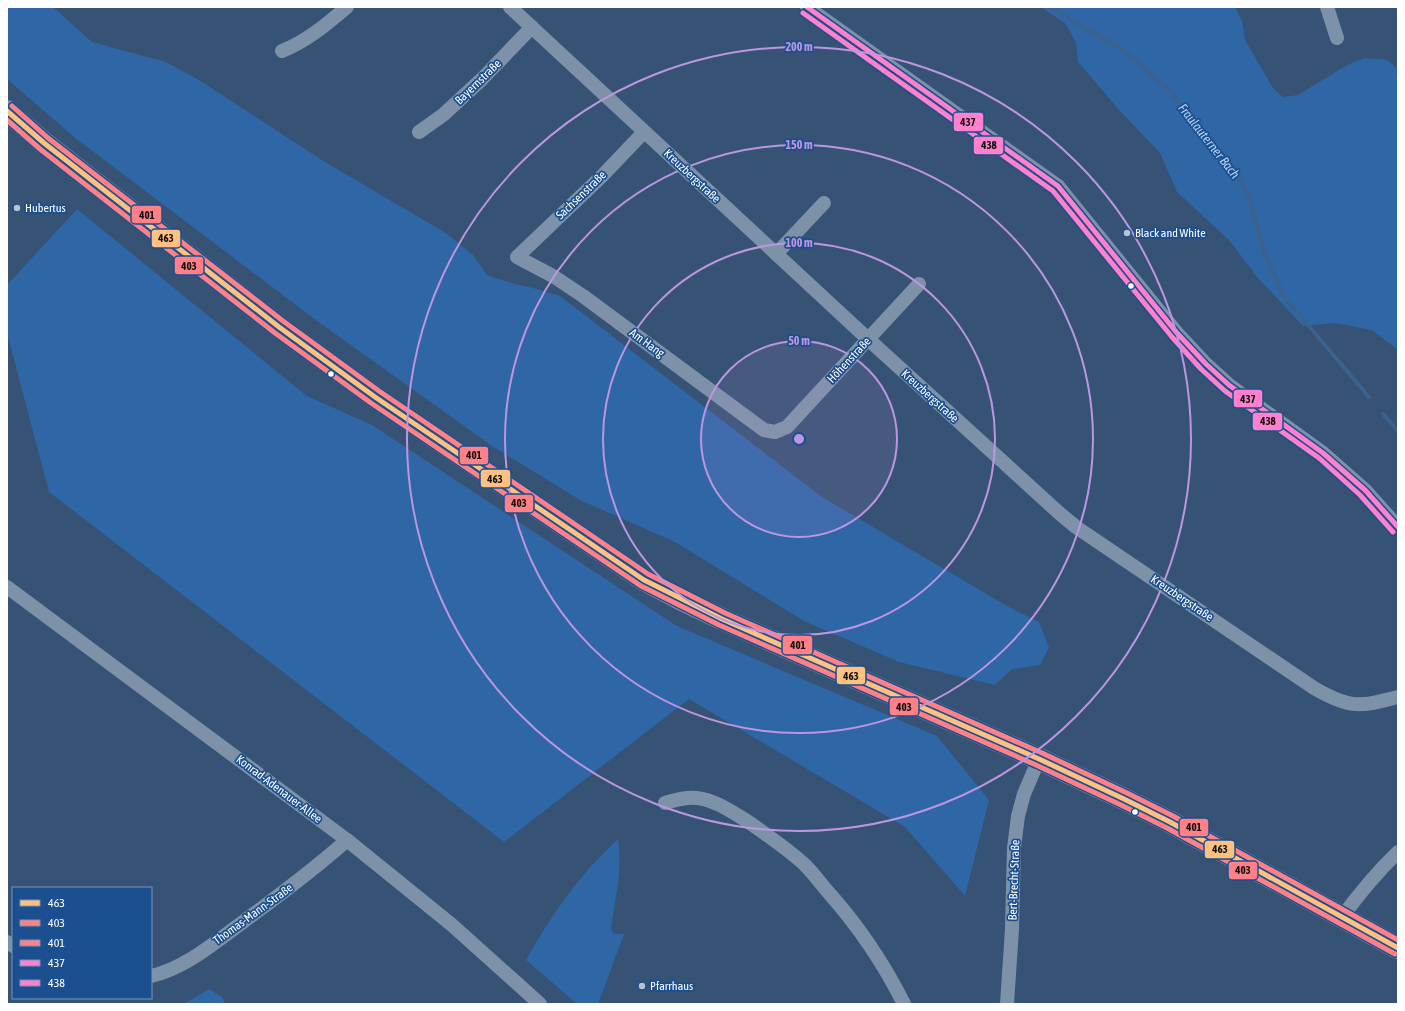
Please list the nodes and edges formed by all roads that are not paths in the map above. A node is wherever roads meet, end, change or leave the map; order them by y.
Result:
1 (347, 7) edge
2 (510, 7) edge
3 (807, 7) edge
4 (1327, 7) edge
5 (532, 27) junction
6 (1337, 38) dead end
7 (282, 52) dead end
8 (7, 112) edge
9 (419, 132) dead end
10 (644, 132) junction
11 (824, 203) dead end
12 (776, 254) junction
13 (517, 257) joint
14 (919, 284) dead end
15 (868, 339) junction
16 (775, 432) joint
17 (1398, 527) edge
18 (7, 587) edge
19 (1398, 697) edge
20 (1039, 759) junction
21 (665, 803) dead end
22 (346, 840) junction
23 (1398, 852) edge
24 (1342, 917) junction
25 (1398, 948) edge
26 (152, 976) edge
27 (540, 1004) edge
28 (904, 1004) edge
29 (1007, 1004) edge

1 - 7 street
2 - 5 street, Kreuzbergstraße
3 - 17 street
4 - 6 street
5 - 9 street, Bayernstraße
5 - 10 street, Kreuzbergstraße
8 - 20 main road
10 - 12 street, Kreuzbergstraße
10 - 13 street, Sachsenstraße
11 - 12 street
12 - 15 street, Kreuzbergstraße
13 - 16 street, Am Hang
14 - 15 street, Höhenstraße
15 - 16 street, Höhenstraße
15 - 19 street, Kreuzbergstraße
18 - 22 street, Konrad-Adenauer-Allee
20 - 24 main road
20 - 29 street, Bert-Brecht-Straße
21 - 28 street
22 - 26 street, Thomas-Mann-Straße
22 - 27 street, Konrad-Adenauer-Allee
23 - 24 street
24 - 25 main road

